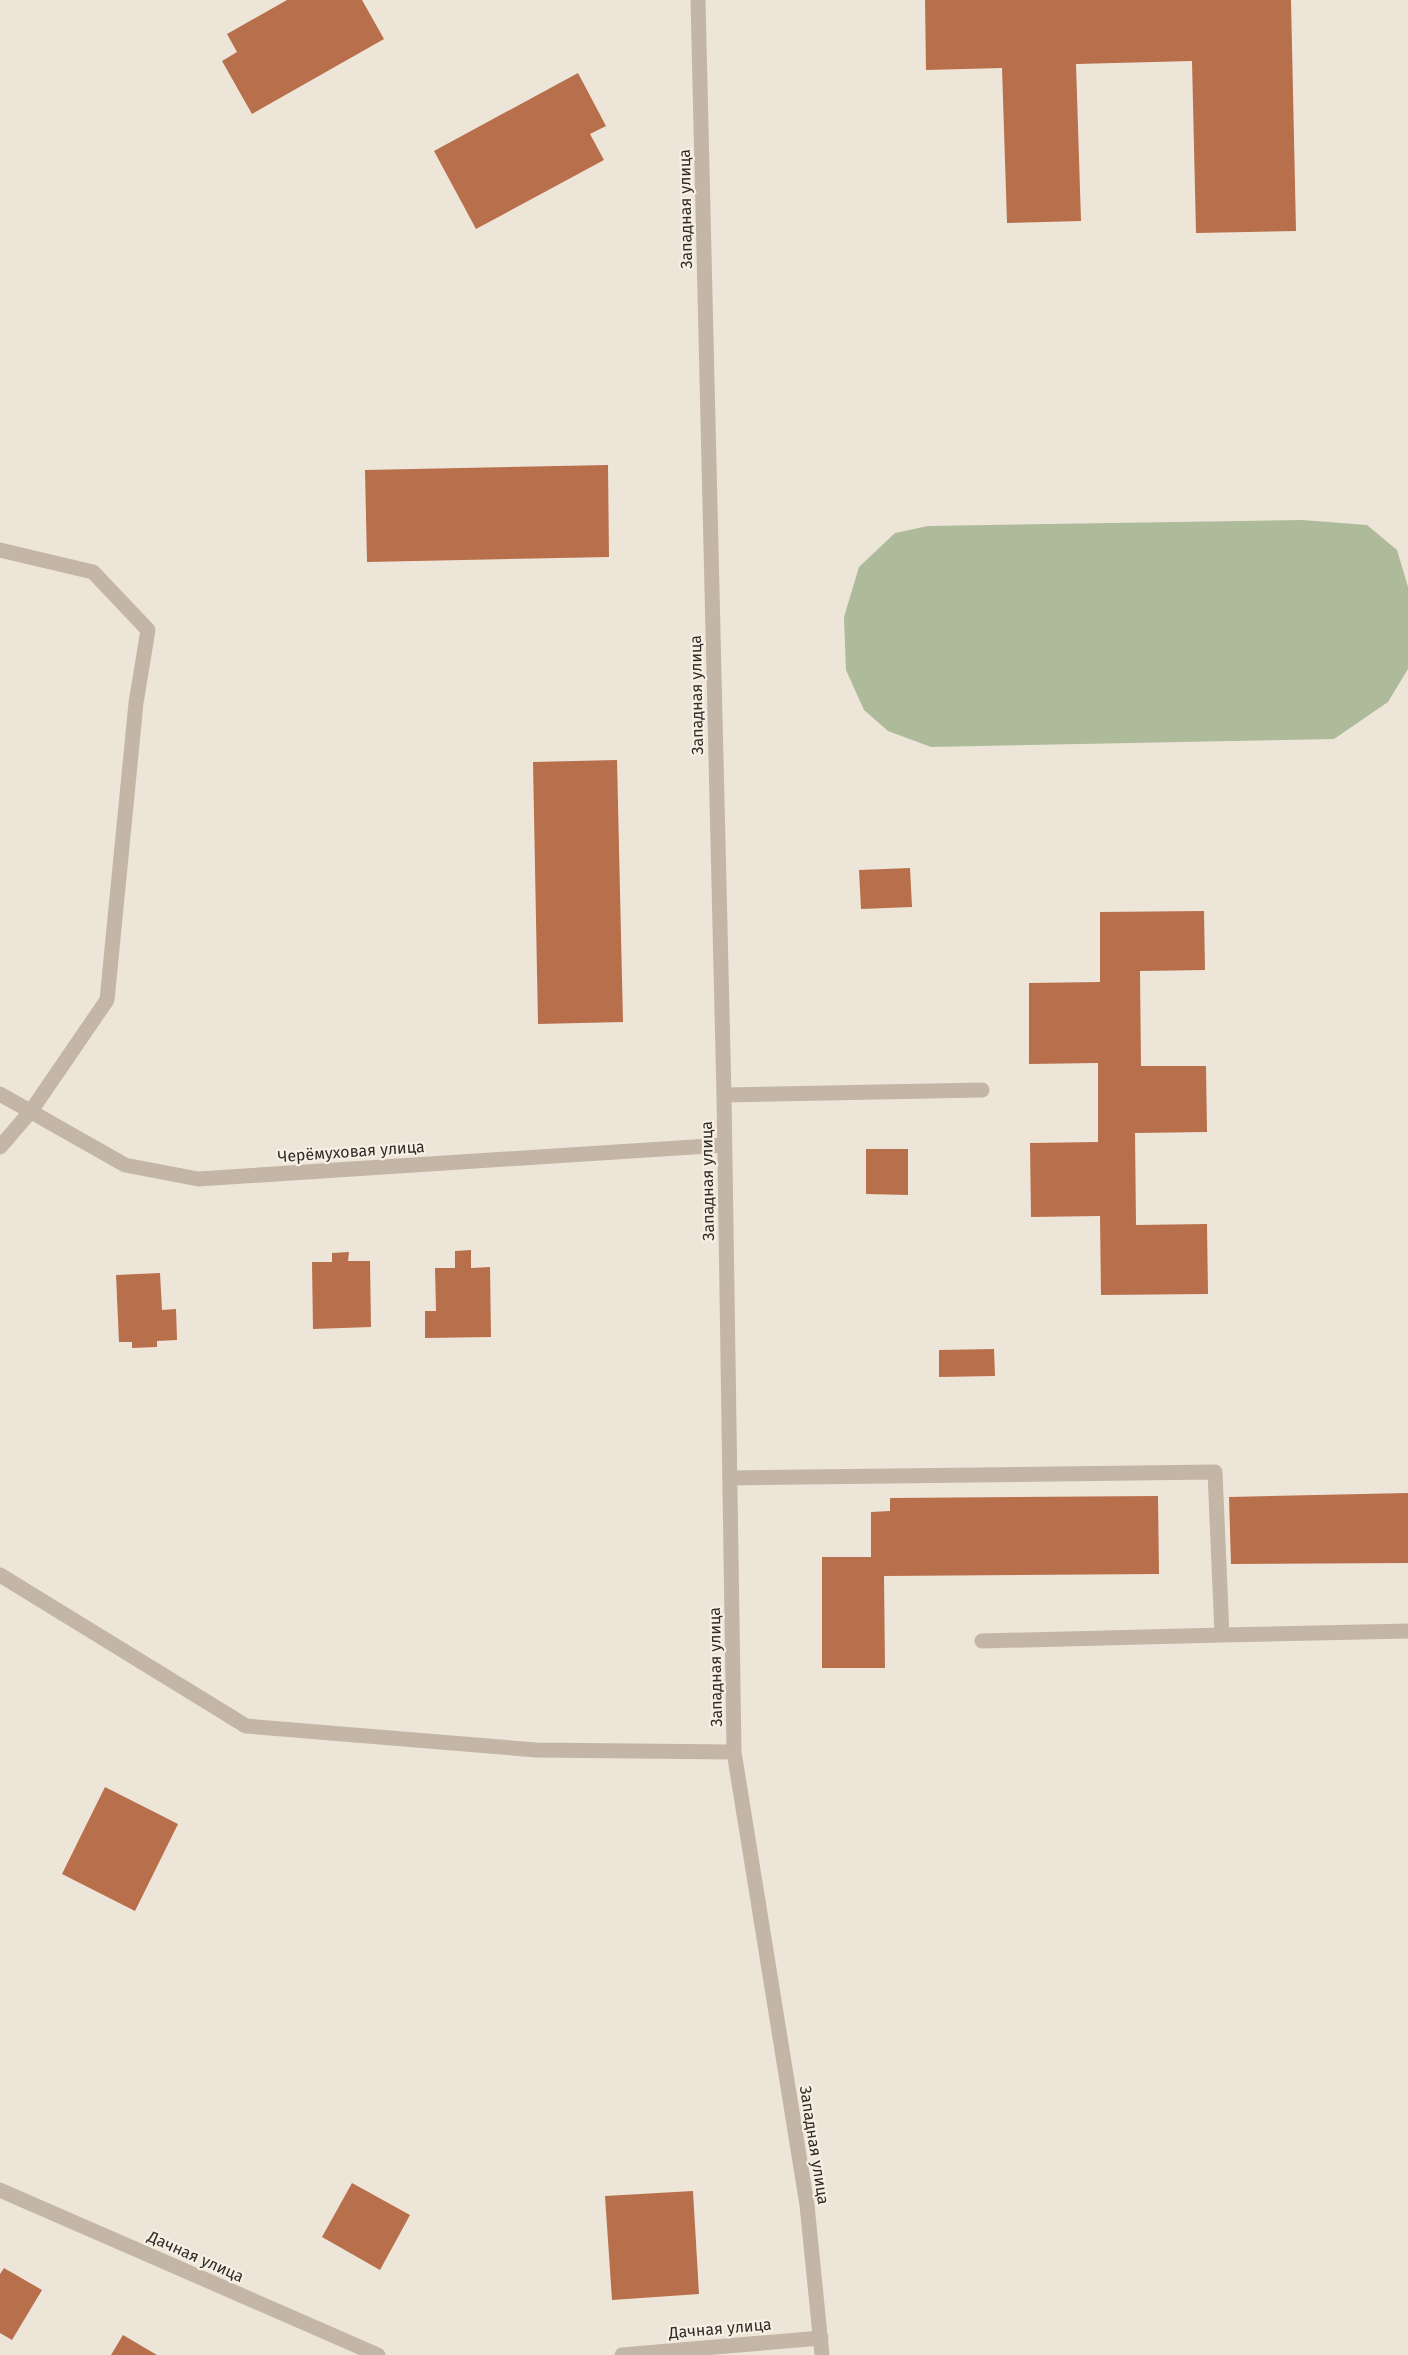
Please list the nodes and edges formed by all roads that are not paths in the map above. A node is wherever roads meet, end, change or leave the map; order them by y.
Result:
1 (698, 0) edge
2 (0, 550) edge
3 (982, 1090) dead end
4 (0, 1094) edge
5 (724, 1095) junction
6 (31, 1112) junction
7 (724, 1145) junction
8 (0, 1148) edge
9 (730, 1478) junction
10 (0, 1575) edge
11 (1408, 1631) edge
12 (1222, 1635) junction
13 (982, 1641) dead end
14 (734, 1752) junction
15 (0, 2190) edge
16 (821, 2338) junction
17 (378, 2355) edge
18 (622, 2355) edge
19 (822, 2355) edge

1 - 5 street, Западная улица
2 - 6 street
3 - 5 street
4 - 6 street, Черёмуховая улица
5 - 7 street, Западная улица
6 - 7 street, Черёмуховая улица
6 - 8 street
7 - 9 street, Западная улица
9 - 12 street
9 - 14 street, Западная улица
10 - 14 street
11 - 12 street
12 - 13 street
14 - 16 street, Западная улица
15 - 17 street, Дачная улица
16 - 18 street, Дачная улица
16 - 19 street, Западная улица

